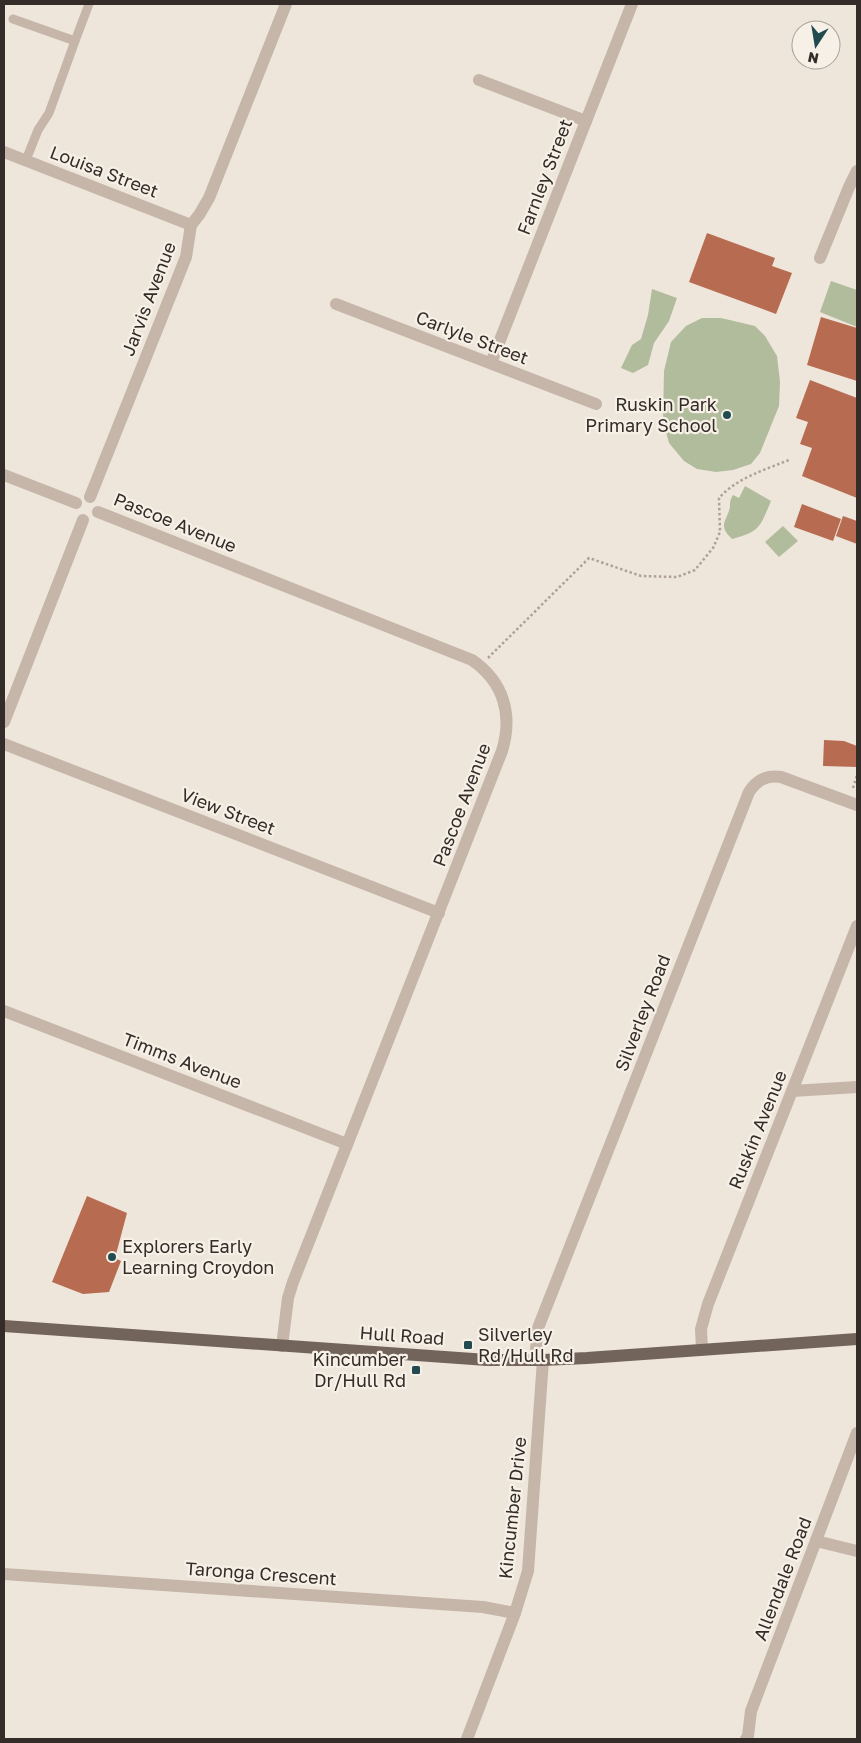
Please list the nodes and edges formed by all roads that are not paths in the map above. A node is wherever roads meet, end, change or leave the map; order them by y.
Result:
1 (89, 4) edge
2 (286, 4) edge
3 (632, 4) edge
4 (14, 19) dead end
5 (75, 41) junction
6 (479, 80) dead end
7 (586, 121) junction
8 (4, 152) edge
9 (26, 160) junction
10 (857, 171) edge
11 (190, 225) junction
12 (820, 258) dead end
13 (336, 304) dead end
14 (491, 363) junction
15 (596, 404) dead end
16 (4, 475) edge
17 (90, 497) junction
18 (76, 503) junction
19 (98, 512) junction
20 (83, 520) junction
21 (4, 722) edge
22 (4, 744) edge
23 (857, 805) edge
24 (439, 914) junction
25 (857, 926) edge
26 (4, 1011) edge
27 (857, 1087) edge
28 (792, 1091) junction
29 (347, 1144) junction
30 (4, 1326) edge
31 (857, 1338) edge
32 (282, 1346) junction
33 (702, 1350) junction
34 (539, 1360) junction
35 (857, 1433) edge
36 (816, 1541) junction
37 (857, 1551) edge
38 (4, 1574) edge
39 (515, 1612) junction
40 (750, 1738) edge
41 (467, 1739) edge

1 - 5 lane
2 - 11 street, Jarvis Avenue
3 - 7 street, Farnley Street
4 - 5 lane
5 - 9 lane
6 - 7 street
7 - 14 street, Farnley Street
8 - 9 street, Louisa Street
9 - 11 street, Louisa Street
10 - 12 street
11 - 17 street, Jarvis Avenue
13 - 14 street, Carlyle Street
14 - 15 street, Carlyle Street
16 - 18 street
17 - 18 street
17 - 19 street
18 - 20 street
19 - 20 street
19 - 24 street, Pascoe Avenue
20 - 21 street
22 - 24 street, View Street
23 - 34 street, Silverley Road
24 - 29 street, Pascoe Avenue
25 - 28 street, Ruskin Avenue
26 - 29 street, Timms Avenue
27 - 28 street
28 - 33 street, Ruskin Avenue
29 - 32 street, Pascoe Avenue
30 - 32 main road, Hull Road
31 - 33 main road, Hull Road
32 - 34 main road, Hull Road
33 - 34 main road, Hull Road
34 - 39 street, Kincumber Drive
35 - 36 street, Allendale Road
36 - 37 street
36 - 40 street, Allendale Road
38 - 39 street, Taronga Crescent
39 - 41 street, Kincumber Drive

